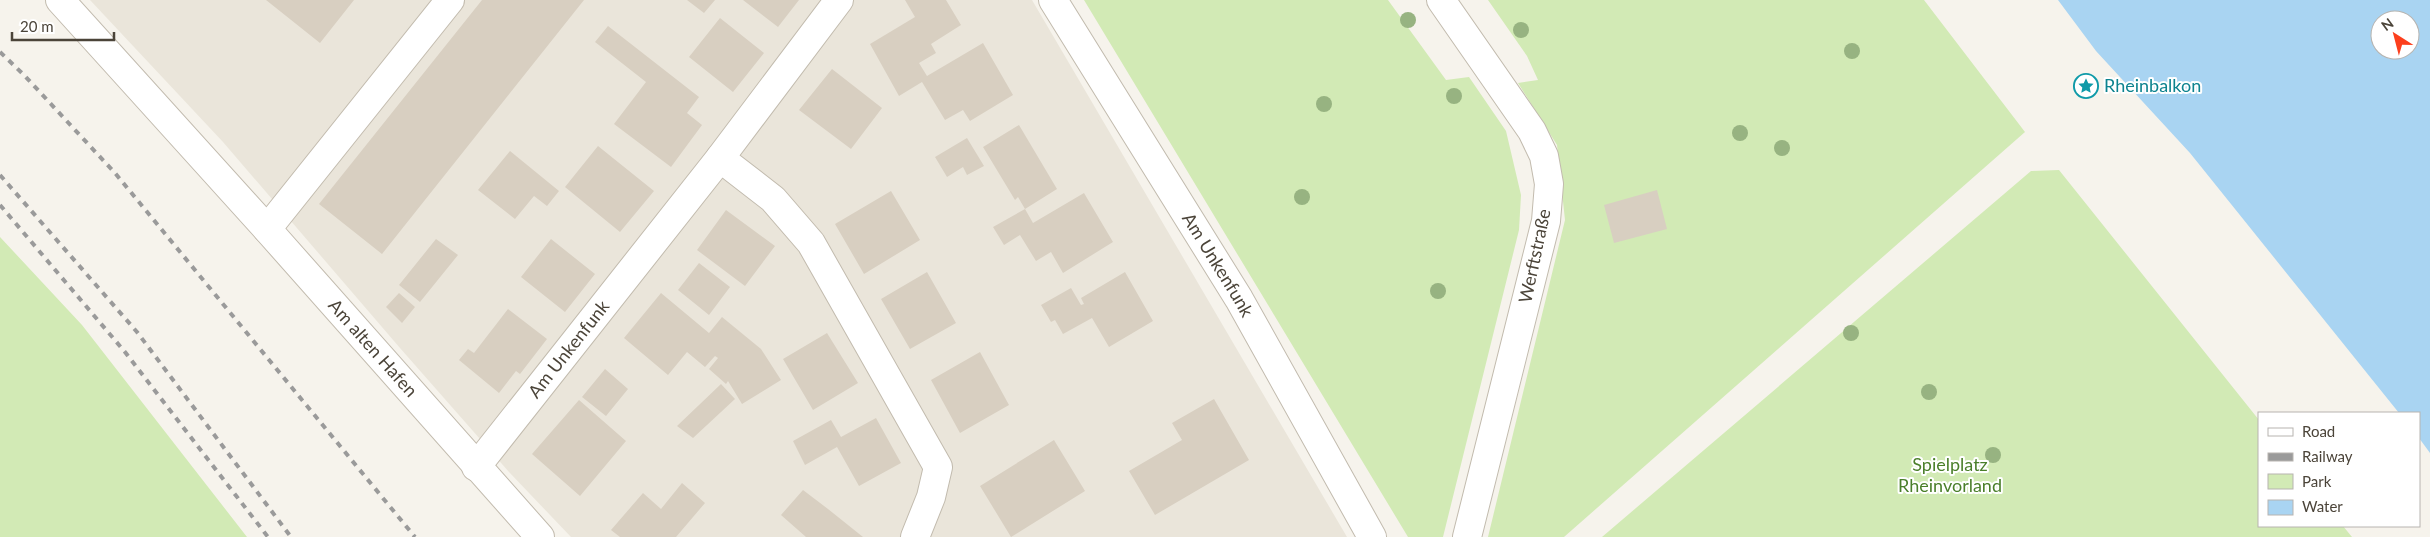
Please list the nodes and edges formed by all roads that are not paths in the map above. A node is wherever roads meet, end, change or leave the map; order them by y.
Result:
1 (60, 0) edge
2 (450, 0) edge
3 (839, 0) edge
4 (1053, 0) edge
5 (1441, 0) edge
6 (720, 158) junction
7 (267, 229) junction
8 (476, 467) junction
9 (540, 537) edge
10 (915, 537) edge
11 (1372, 537) edge
12 (1467, 537) edge

1 - 7 street, Am alten Hafen
2 - 7 street
3 - 6 street, Am Unkenfunk
4 - 11 street, Am Unkenfunk
5 - 12 street, Werftstraße
6 - 8 street, Am Unkenfunk
6 - 10 street
7 - 8 street, Am alten Hafen
8 - 9 street

